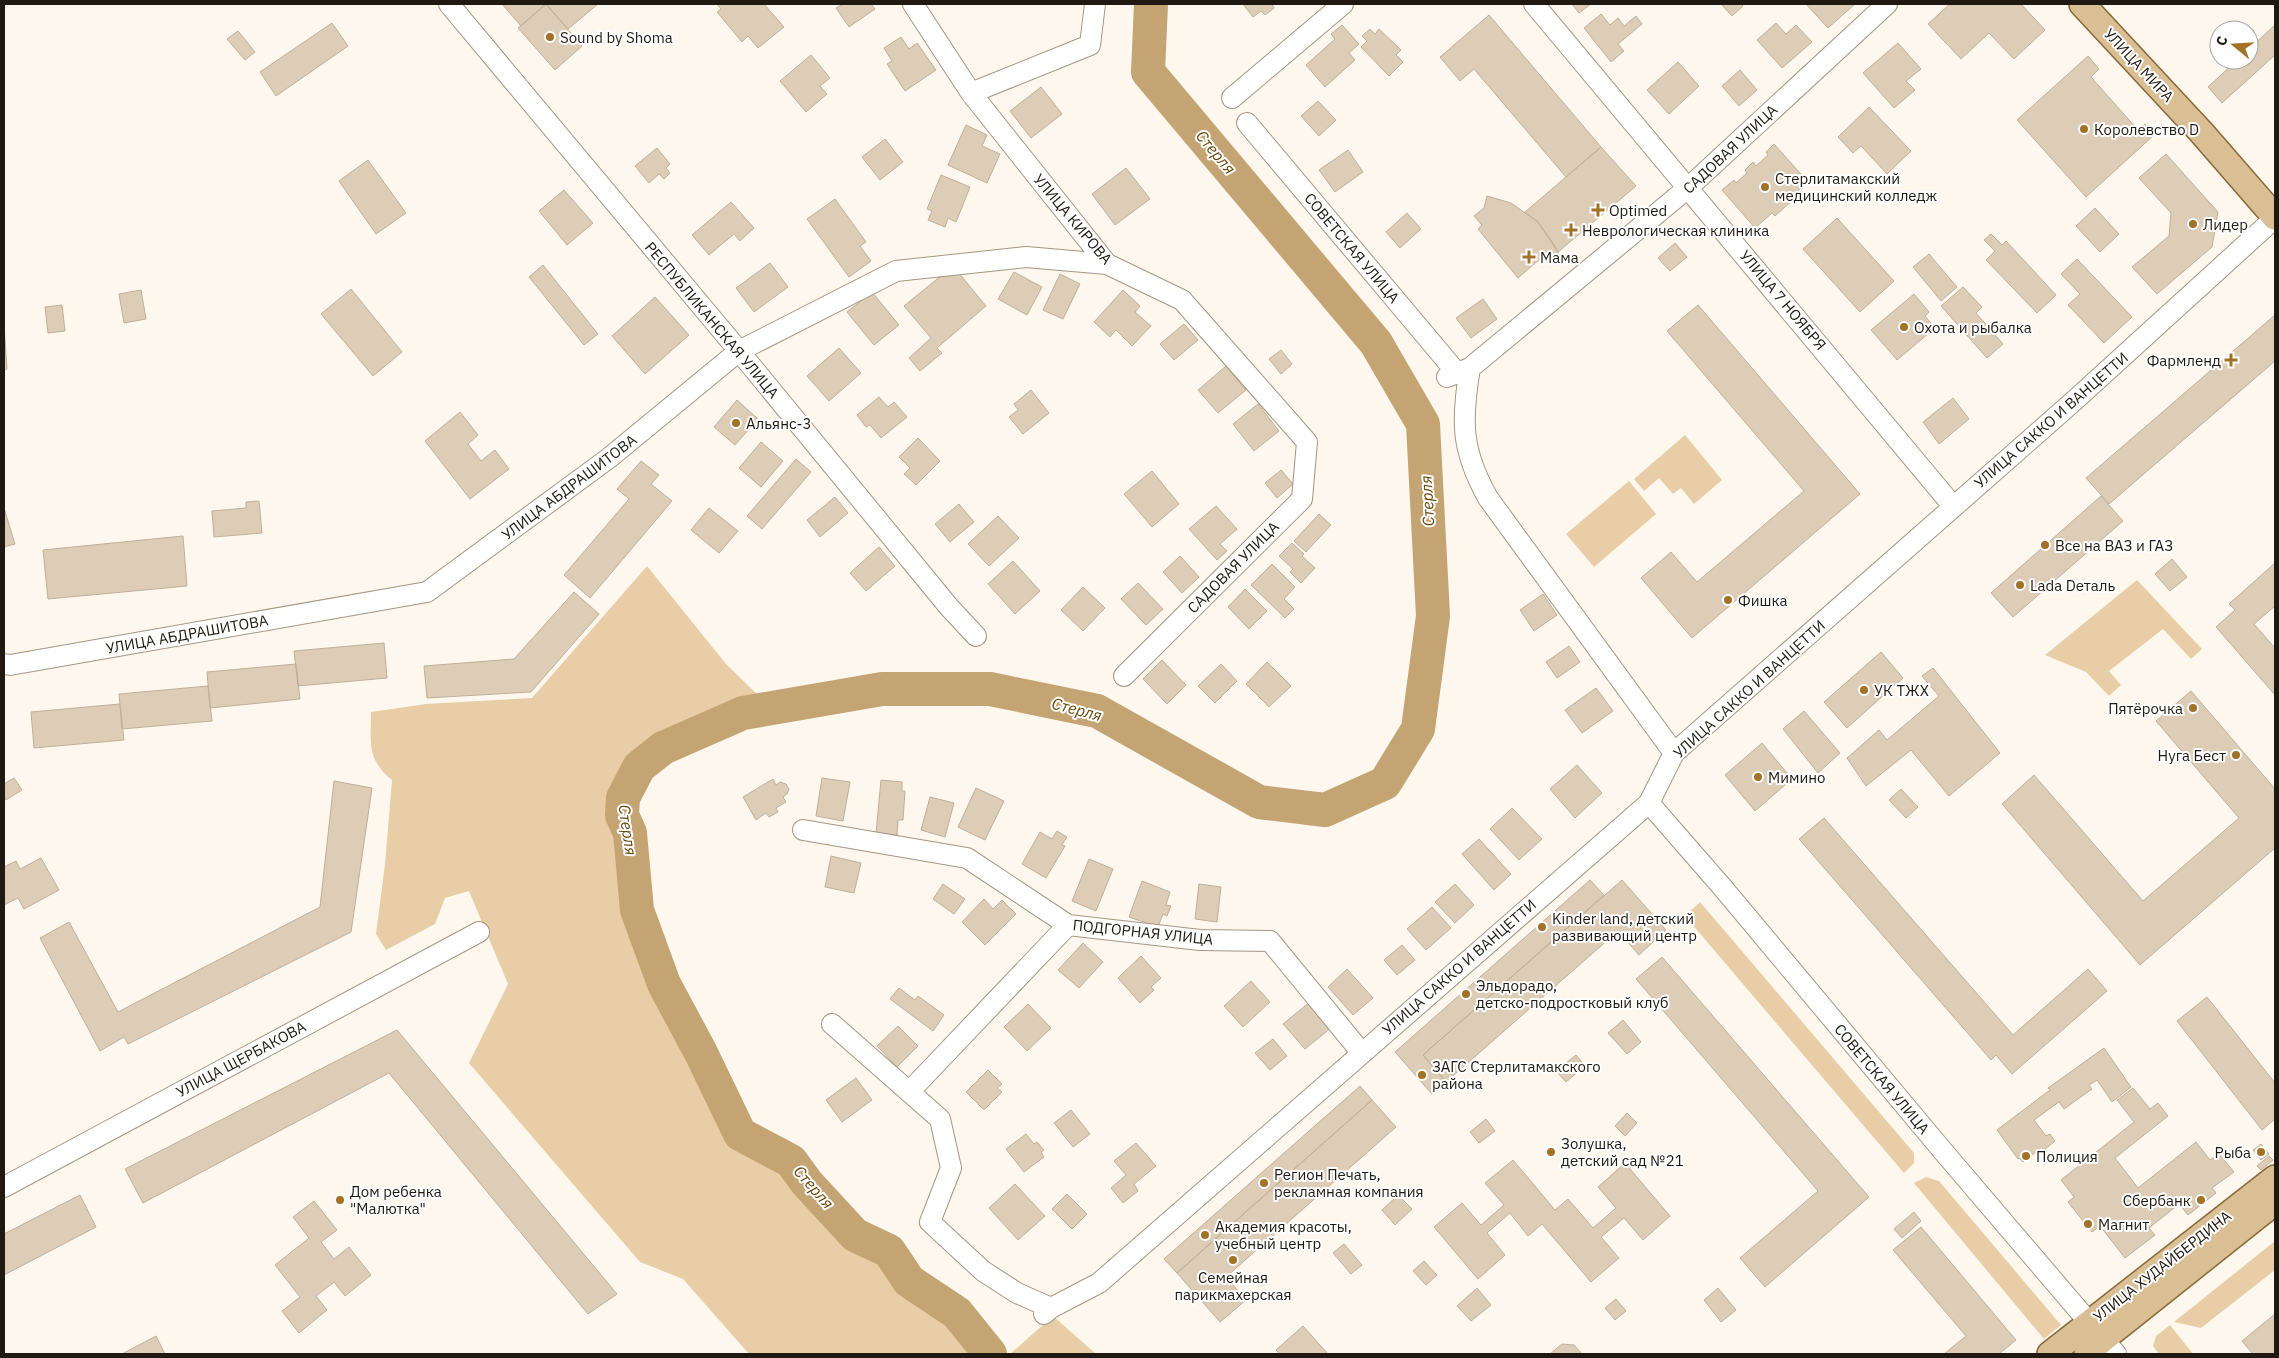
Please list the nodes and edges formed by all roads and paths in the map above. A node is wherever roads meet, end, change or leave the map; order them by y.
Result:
1 (448, 4) edge
2 (912, 4) edge
3 (1095, 4) edge
4 (1343, 4) edge
5 (1534, 4) edge
6 (1887, 4) edge
7 (2082, 4) edge
8 (971, 93) junction
9 (1232, 98) dead end
10 (1247, 123) dead end
11 (1689, 187) junction
12 (2275, 217) edge
13 (1107, 264) junction
14 (739, 351) junction
15 (1458, 373) junction
16 (1307, 442) joint
17 (1953, 506) junction
18 (976, 636) dead end
19 (4, 664) edge
20 (1124, 676) dead end
21 (1674, 753) junction
22 (1649, 803) junction
23 (803, 830) dead end
24 (1068, 926) junction
25 (479, 932) dead end
26 (832, 1024) dead end
27 (1361, 1052) junction
28 (909, 1092) junction
29 (2275, 1178) edge
30 (4, 1187) edge
31 (2275, 1202) edge
32 (2099, 1342) edge
33 (2050, 1354) edge

1 - 14 street, РЕСПУБЛИКАНСКАЯ УЛИЦА
2 - 8 street, УЛИЦА КИРОВА
3 - 8 street
4 - 9 street
5 - 11 street, УЛИЦА 7 НОЯБРЯ
6 - 11 street, САДОВАЯ УЛИЦА
7 - 12 main road, УЛИЦА МИРА
8 - 13 street, УЛИЦА КИРОВА
10 - 15 street, СОВЕТСКАЯ УЛИЦА
11 - 15 street, САДОВАЯ УЛИЦА
11 - 17 street, УЛИЦА 7 НОЯБРЯ
12 - 17 street, УЛИЦА САККО И ВАНЦЕТТИ
13 - 14 street, УЛИЦА АБДРАШИТОВА
13 - 16 street, УЛИЦА КИРОВА
14 - 18 street, РЕСПУБЛИКАНСКАЯ УЛИЦА
14 - 19 street, УЛИЦА АБДРАШИТОВА
15 - 21 street
16 - 20 street, САДОВАЯ УЛИЦА
17 - 21 street, УЛИЦА САККО И ВАНЦЕТТИ
21 - 22 street, УЛИЦА САККО И ВАНЦЕТТИ
22 - 27 street, УЛИЦА САККО И ВАНЦЕТТИ
22 - 32 street, СОВЕТСКАЯ УЛИЦА
23 - 24 street, ПОДГОРНАЯ УЛИЦА
24 - 27 street, ПОДГОРНАЯ УЛИЦА
24 - 28 street
25 - 30 street, УЛИЦА ЩЕРБАКОВА
26 - 28 street
27 - 28 street, УЛИЦА САККО И ВАНЦЕТТИ
29 - 32 main road, УЛИЦА ХУДАЙБЕРДИНА
31 - 32 main road, УЛИЦА ХУДАЙБЕРДИНА
32 - 33 main road, УЛИЦА ХУДАЙБЕРДИНА

